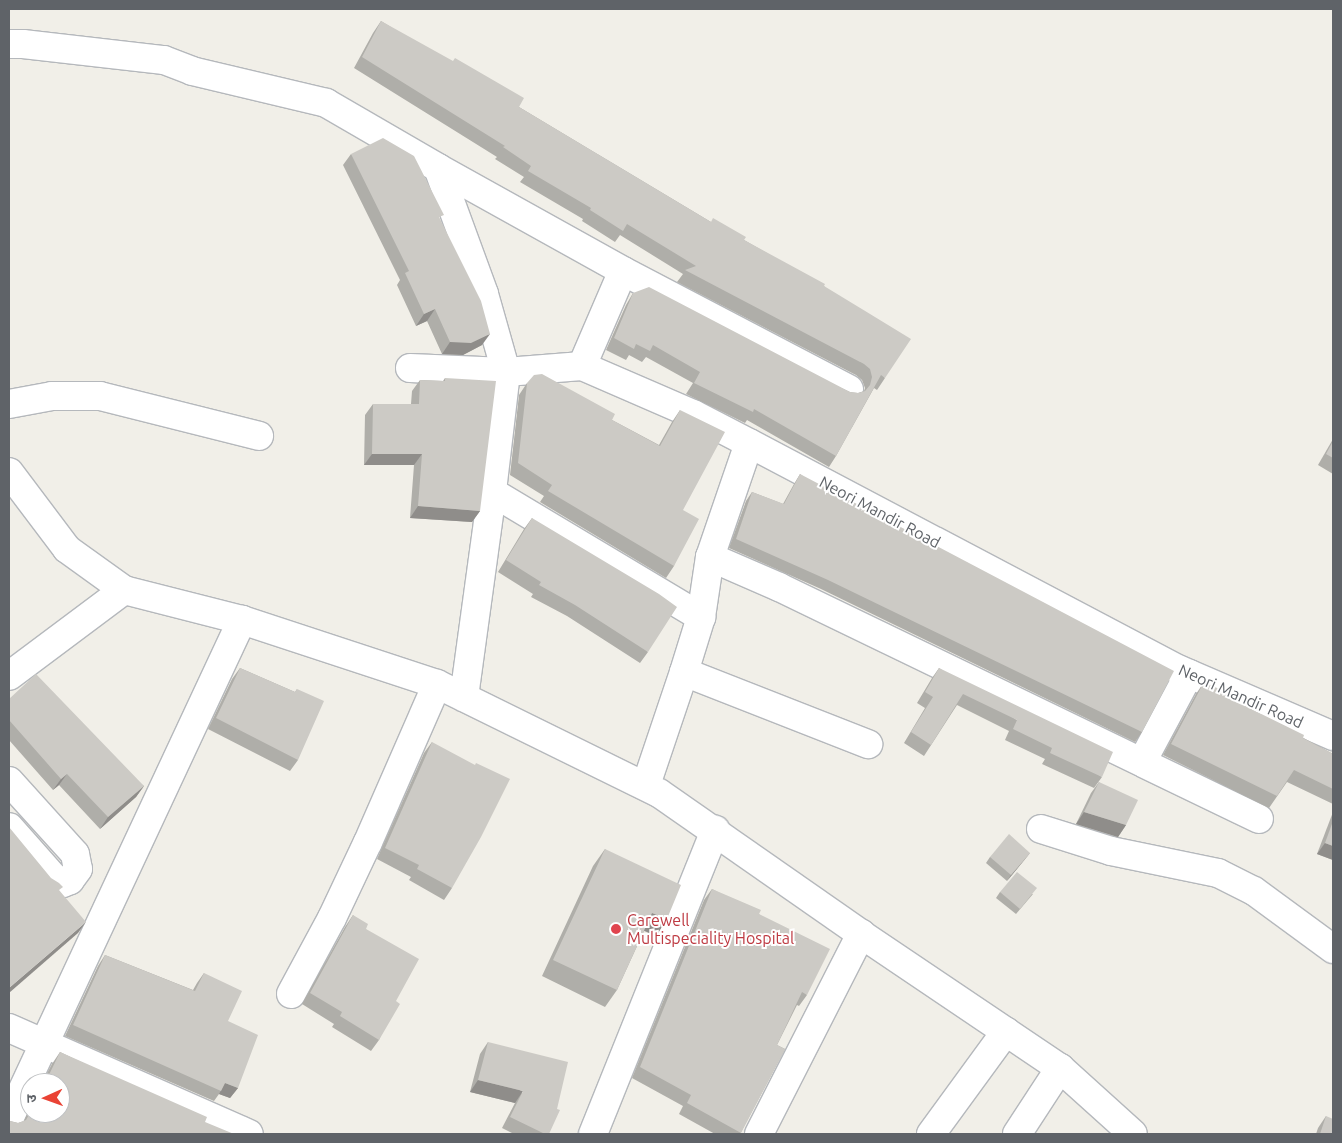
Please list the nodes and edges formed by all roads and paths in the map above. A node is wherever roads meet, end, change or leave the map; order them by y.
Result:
1 (9, 44) edge
2 (438, 168) junction
3 (623, 271) junction
4 (582, 366) junction
5 (410, 368) dead end
6 (506, 372) junction
7 (849, 389) edge
8 (9, 404) edge
9 (259, 436) dead end
10 (749, 444) junction
11 (9, 472) edge
12 (492, 492) junction
13 (710, 557) junction
14 (124, 590) junction
15 (701, 617) junction
16 (242, 620) junction
17 (684, 672) junction
18 (1190, 674) junction
19 (9, 676) edge
20 (437, 684) junction
21 (464, 697) junction
22 (1333, 736) edge
23 (868, 744) dead end
24 (1142, 762) junction
25 (9, 781) edge
26 (646, 785) junction
27 (1259, 819) dead end
28 (9, 828) edge
29 (1041, 829) dead end
30 (716, 830) junction
31 (860, 934) junction
32 (1332, 944) edge
33 (291, 994) dead end
34 (9, 1028) edge
35 (1006, 1031) junction
36 (42, 1044) junction
37 (1060, 1068) junction
38 (9, 1119) edge
39 (249, 1134) edge
40 (593, 1134) edge
41 (759, 1134) edge
42 (931, 1134) edge
43 (1017, 1134) edge
44 (1133, 1134) edge

1 - 2 street
2 - 3 street
2 - 6 street
3 - 4 street
3 - 7 street
4 - 6 street
4 - 10 street, Neori Mandir Road
5 - 6 street
6 - 12 street
8 - 9 street
10 - 13 street
10 - 18 street, Neori Mandir Road
11 - 14 street
12 - 15 street
12 - 21 street
13 - 15 street
13 - 24 street
14 - 16 street
14 - 19 street
15 - 17 street
16 - 20 street
16 - 36 street
17 - 23 street
17 - 26 street
18 - 22 street, Neori Mandir Road
18 - 24 street
20 - 21 street
20 - 33 street
21 - 26 street
24 - 27 street
25 - 28 street
26 - 30 street
29 - 32 street
30 - 31 street
30 - 40 street
31 - 35 street
31 - 41 street
34 - 36 street
35 - 37 street
35 - 42 street
36 - 38 street
36 - 39 street
37 - 43 street
37 - 44 street

